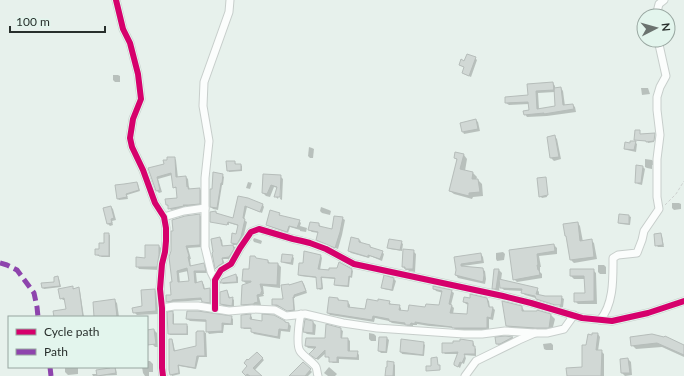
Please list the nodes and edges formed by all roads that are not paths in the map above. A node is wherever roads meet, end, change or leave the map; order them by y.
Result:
1 (116, 0) edge
2 (230, 0) edge
3 (664, 0) edge
4 (658, 8) edge
5 (660, 48) edge
6 (205, 208) junction
7 (164, 217) junction
8 (215, 280) junction
9 (684, 301) edge
10 (162, 308) junction
11 (215, 309) junction
12 (301, 314) junction
13 (574, 316) junction
14 (600, 320) junction
15 (535, 333) junction
16 (163, 376) edge
17 (318, 376) edge
18 (465, 376) edge

1 - 7 street
2 - 6 street
3 - 4 street
5 - 14 street
6 - 7 street
6 - 8 street
7 - 10 street
8 - 11 street
8 - 13 street
9 - 14 street
10 - 11 street
10 - 16 street
11 - 12 street
12 - 15 street
12 - 17 street
13 - 14 street
13 - 15 street
15 - 18 street

